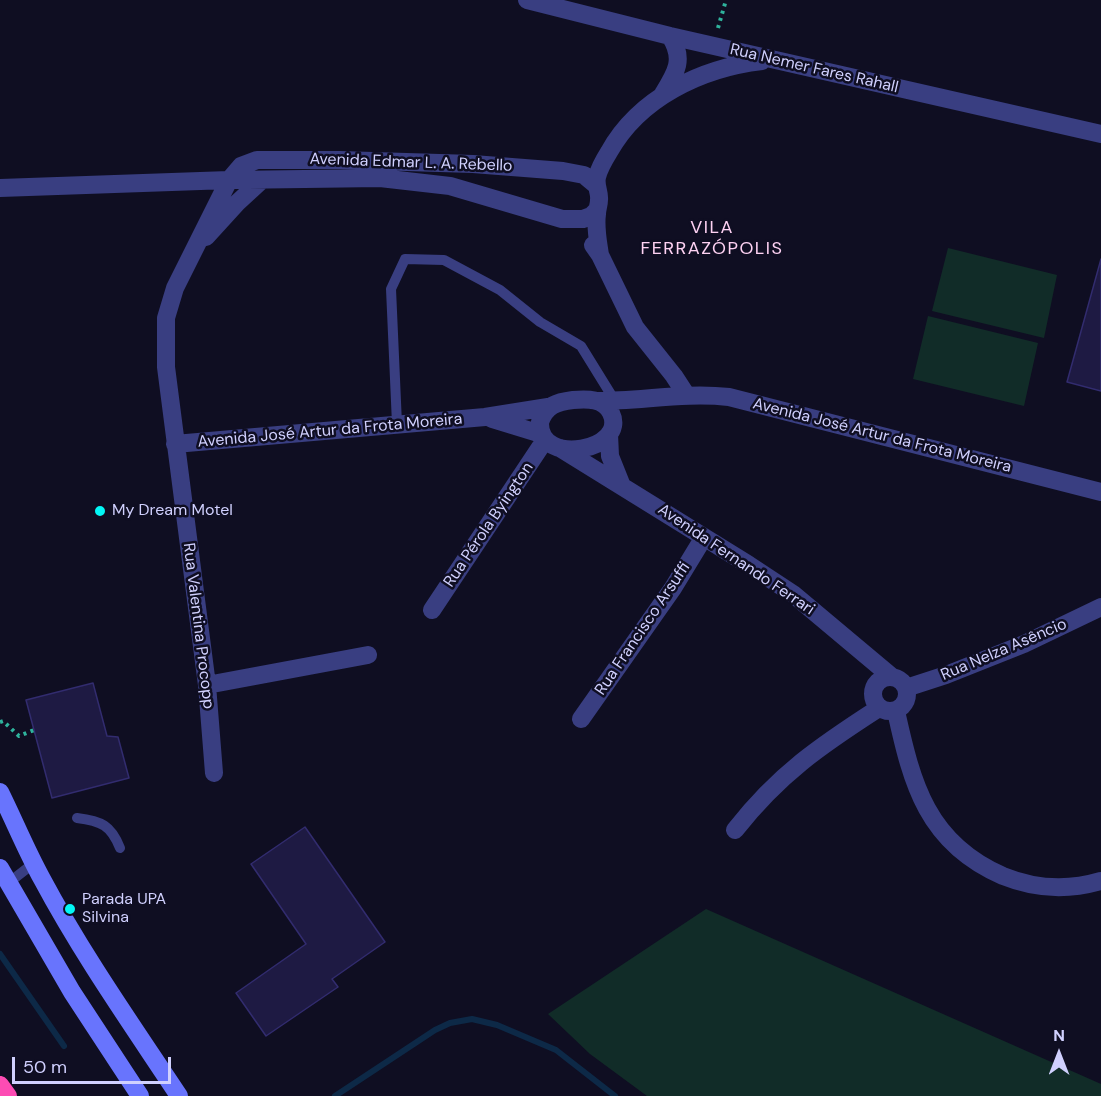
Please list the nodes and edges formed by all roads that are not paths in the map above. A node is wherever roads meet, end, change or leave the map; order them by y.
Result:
1 (527, 0) edge
2 (669, 36) junction
3 (773, 60) junction
4 (663, 94) junction
5 (1101, 134) edge
6 (229, 180) junction
7 (262, 180) junction
8 (596, 185) junction
9 (0, 188) edge
10 (597, 210) junction
11 (574, 220) junction
12 (195, 250) junction
13 (600, 255) junction
14 (687, 396) junction
15 (661, 398) junction
16 (606, 401) junction
17 (548, 407) junction
18 (485, 417) junction
19 (397, 424) junction
20 (611, 430) junction
21 (549, 441) junction
22 (175, 444) junction
23 (622, 486) junction
24 (1101, 492) edge
25 (704, 537) junction
26 (1101, 607) edge
27 (432, 610) dead end
28 (846, 640) junction
29 (368, 656) dead end
30 (899, 682) junction
31 (207, 685) junction
32 (874, 687) junction
33 (888, 709) junction
34 (581, 719) dead end
35 (214, 773) dead end
36 (0, 792) edge
37 (77, 818) dead end
38 (735, 830) dead end
39 (120, 848) dead end
40 (34, 863) junction
41 (4, 876) edge
42 (1101, 881) edge
43 (0, 1085) edge
44 (8, 1096) edge
45 (140, 1096) edge
46 (179, 1096) edge

1 - 2 street, Rua Nemer Fares Rahall
2 - 3 street, Rua Nemer Fares Rahall
2 - 4 street
3 - 4 street
3 - 5 street, Rua Nemer Fares Rahall
4 - 8 street
6 - 7 street, Avenida Edmar L. A. Rebello
6 - 8 street, Avenida Edmar L. A. Rebello
6 - 9 street, Avenida Edmar L. A. Rebello
6 - 12 street
7 - 11 street, Avenida Edmar L. A. Rebello
7 - 12 street
8 - 10 street
10 - 11 street
10 - 13 street
11 - 13 street
12 - 22 street, Rua Valentina Procopp
13 - 14 street
14 - 15 street, Avenida José Artur da Frota Moreira
14 - 24 street, Avenida José Artur da Frota Moreira
15 - 16 street, Avenida José Artur da Frota Moreira
15 - 20 street, Avenida José Artur da Frota Moreira
16 - 17 street
16 - 19 lane
16 - 20 street
17 - 18 street, Avenida José Artur da Frota Moreira
17 - 21 street
18 - 19 street, Avenida José Artur da Frota Moreira
18 - 21 street, Avenida José Artur da Frota Moreira
19 - 22 street, Avenida José Artur da Frota Moreira
20 - 21 street
20 - 23 street
21 - 23 street, Avenida Fernando Ferrari
21 - 27 street, Rua Pérola Byington
22 - 31 street, Rua Valentina Procopp
23 - 25 street, Avenida Fernando Ferrari
25 - 28 street, Avenida Fernando Ferrari
25 - 34 street, Rua Francisco Arsuffi
26 - 30 street, Rua Nelza Asêncio
28 - 30 street
28 - 32 street
29 - 31 street
30 - 32 street
30 - 33 street
31 - 35 street, Rua Valentina Procopp
32 - 33 street
33 - 38 street
33 - 42 street
36 - 40 street
37 - 39 lane
40 - 41 lane
40 - 46 street
41 - 45 street
43 - 44 highway

